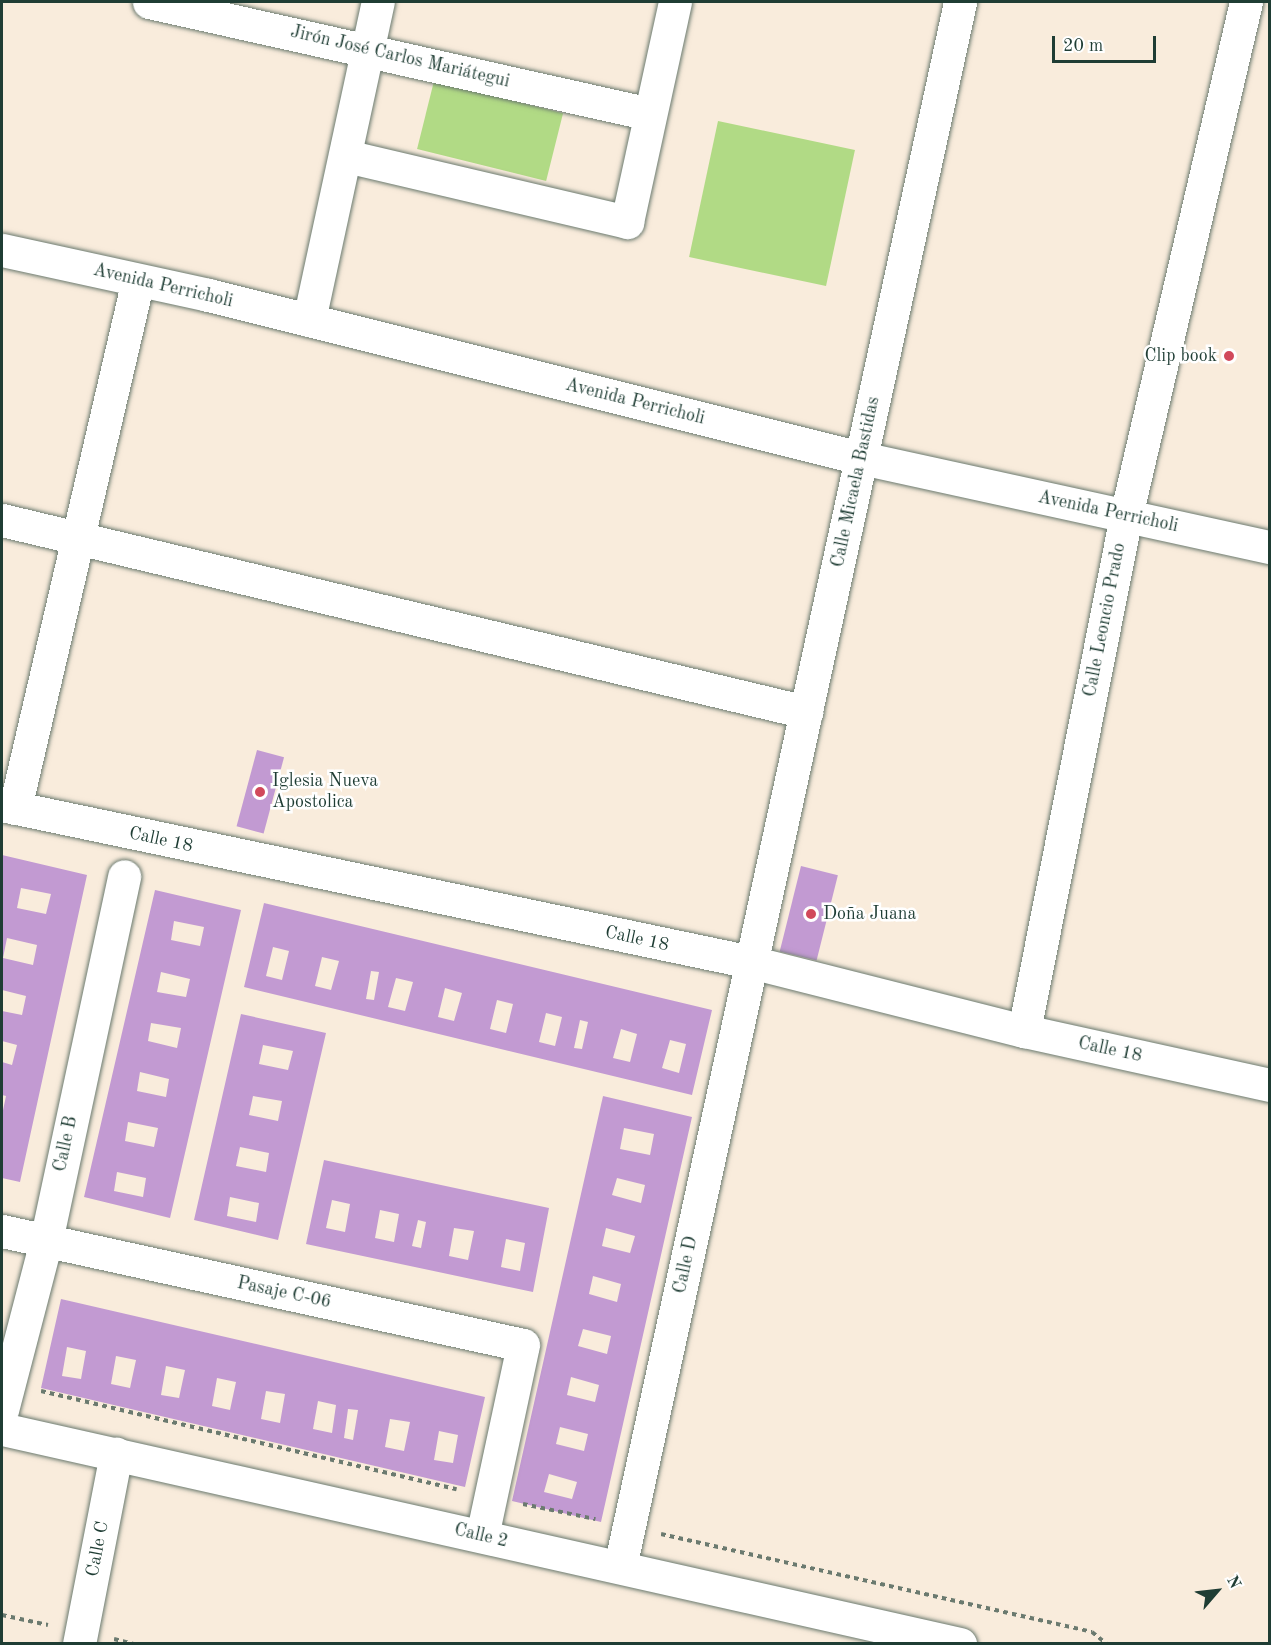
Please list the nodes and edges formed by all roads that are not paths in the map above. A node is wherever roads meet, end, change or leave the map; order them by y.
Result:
1 (149, 2) edge
2 (378, 2) edge
3 (675, 2) edge
4 (960, 2) edge
5 (1246, 2) edge
6 (367, 49) junction
7 (650, 114) junction
8 (346, 156) junction
9 (2, 250) edge
10 (138, 280) junction
11 (309, 320) junction
12 (861, 459) junction
13 (1126, 516) junction
14 (2, 520) edge
15 (78, 537) junction
16 (1269, 547) edge
17 (806, 712) junction
18 (8, 807) edge
19 (124, 876) dead end
20 (751, 962) junction
21 (1024, 1031) junction
22 (1269, 1085) edge
23 (2, 1231) edge
24 (45, 1241) junction
25 (5, 1397) edge
26 (2, 1429) edge
27 (116, 1454) junction
28 (482, 1536) junction
29 (620, 1567) junction
30 (79, 1636) edge
31 (960, 1644) edge

1 - 6 street, Jirón José Carlos Mariátegui
2 - 6 street
3 - 7 street
4 - 12 street, Calle Micaela Bastidas
5 - 13 street, Calle Leoncio Prado
6 - 7 street, Jirón José Carlos Mariátegui
6 - 8 street
7 - 8 street
8 - 11 street
9 - 10 street, Avenida Perricholi
10 - 11 street, Avenida Perricholi
10 - 15 street
11 - 12 street, Avenida Perricholi
12 - 13 street, Avenida Perricholi
12 - 17 street, Calle Micaela Bastidas
13 - 16 street, Avenida Perricholi
13 - 21 street, Calle Leoncio Prado
14 - 15 street
15 - 17 street
15 - 18 street
17 - 20 street, Calle Micaela Bastidas
18 - 20 street, Calle 18
19 - 24 street, Calle B
20 - 21 street, Calle 18
20 - 29 street, Calle D
21 - 22 street, Calle 18
23 - 24 street, Pasaje C-06
24 - 25 street, Calle B
24 - 28 street, Pasaje C-06
26 - 27 street, Calle 2
27 - 28 street, Calle 2
27 - 30 street, Calle C
28 - 29 street, Calle 2
29 - 31 street, Calle 2

